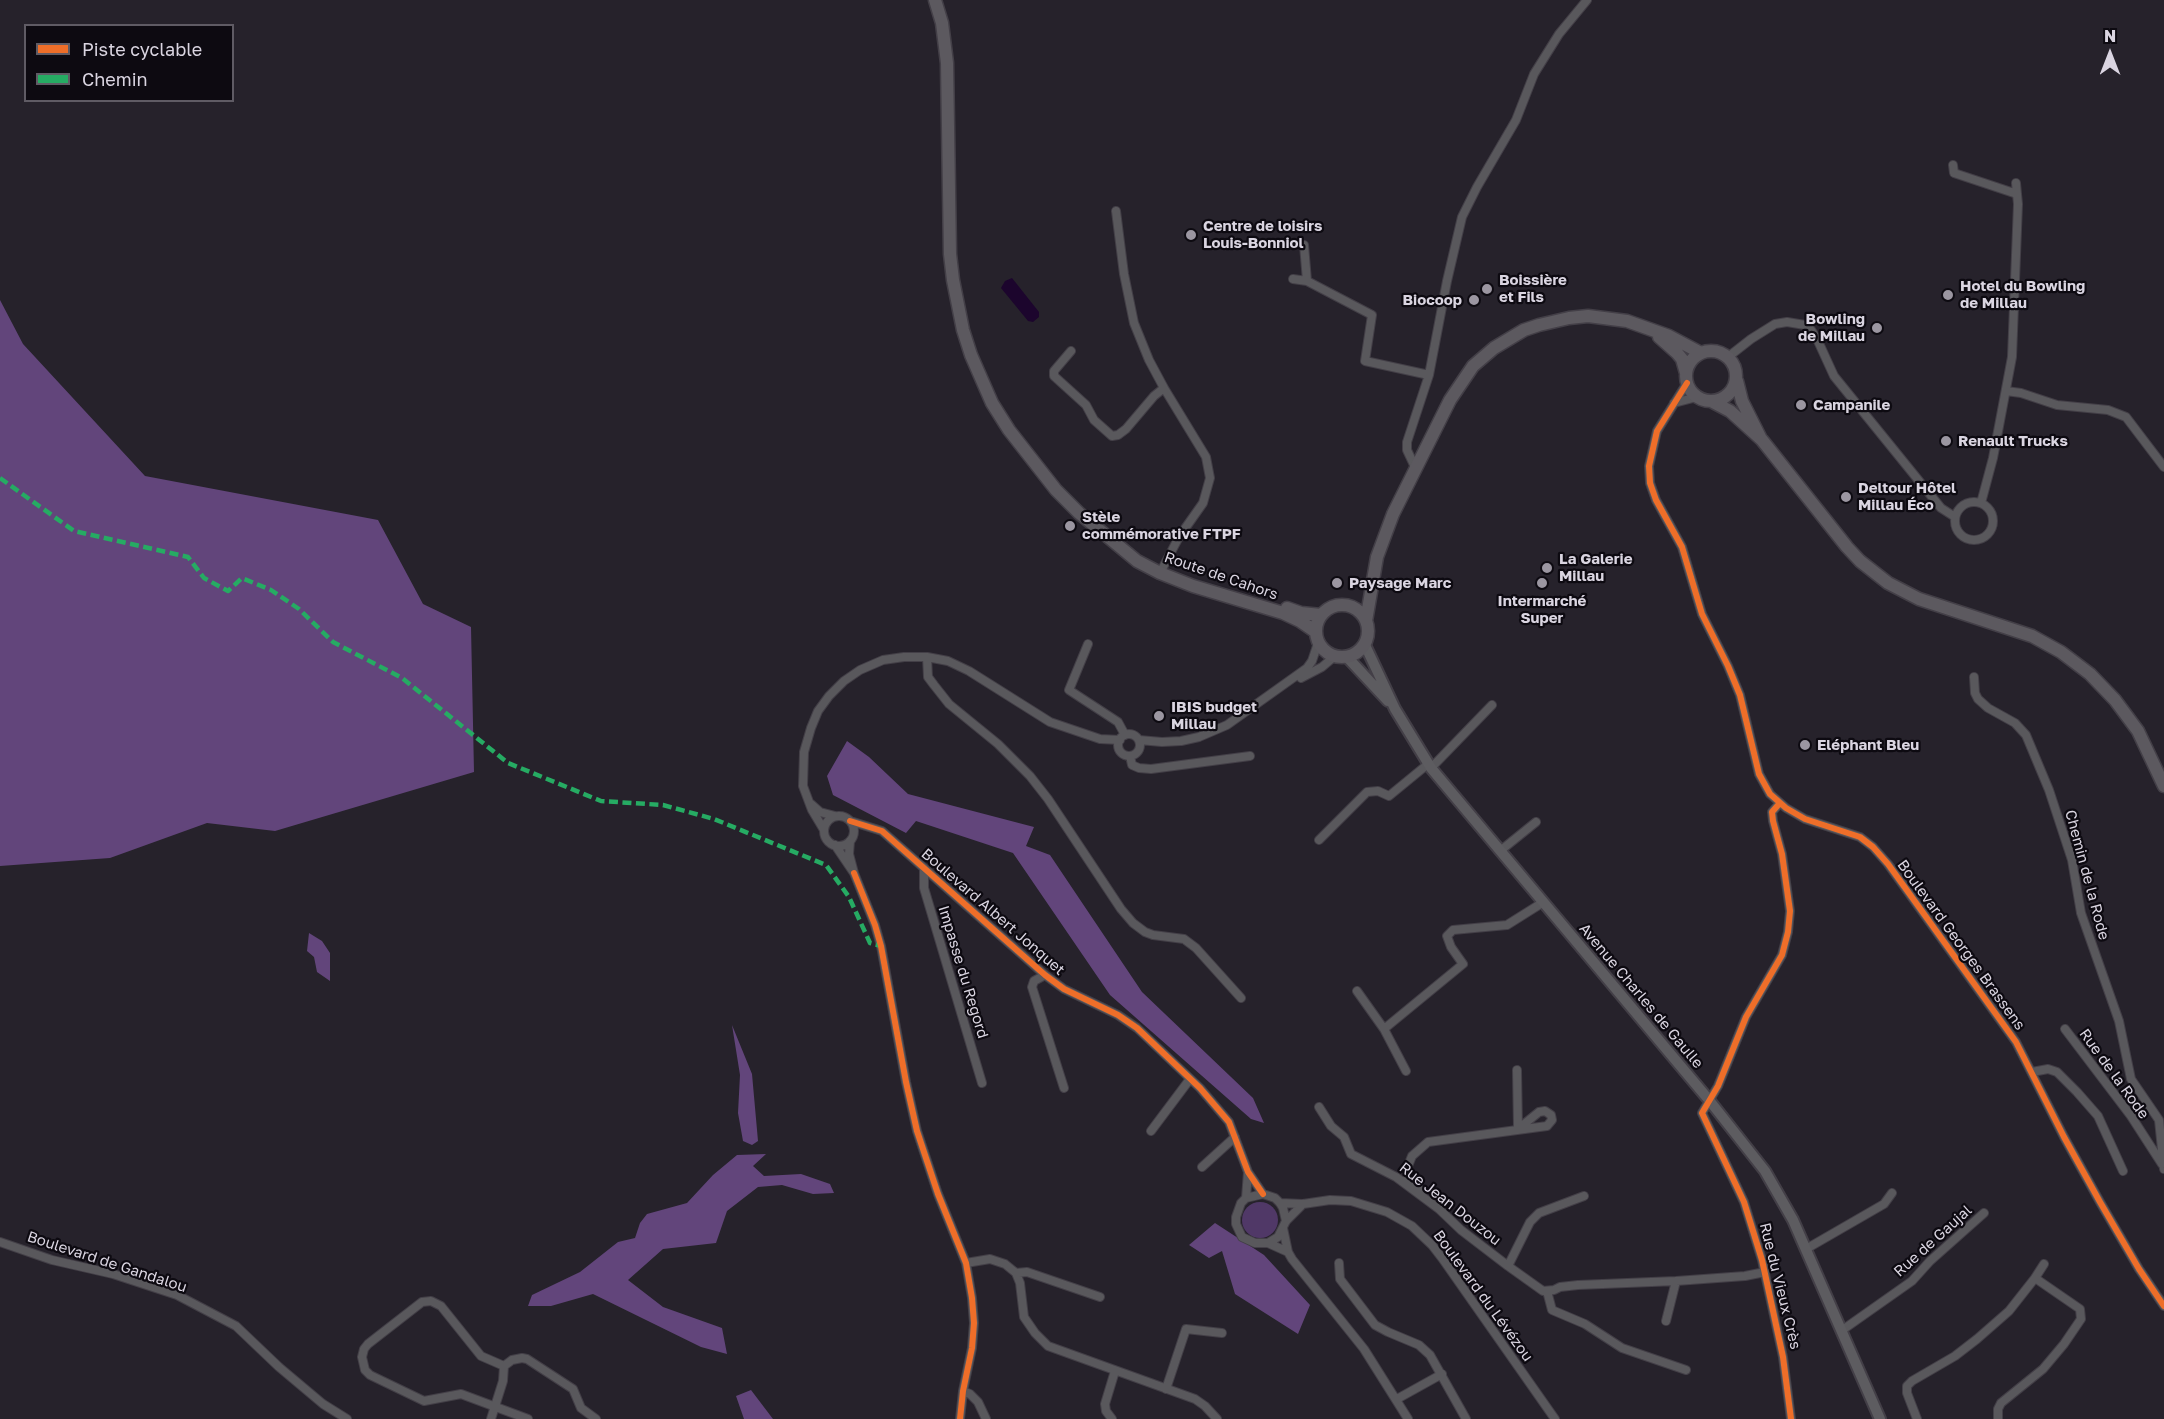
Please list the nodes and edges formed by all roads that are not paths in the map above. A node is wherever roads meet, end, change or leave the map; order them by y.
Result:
1 (934, 0) edge
2 (1587, 0) edge
3 (1953, 165) dead end
4 (2016, 183) dead end
5 (2017, 194) junction
6 (1116, 212) dead end
7 (1304, 245) dead end
8 (1293, 279) dead end
9 (1307, 281) junction
10 (1652, 331) junction
11 (1071, 351) dead end
12 (1701, 353) junction
13 (1728, 357) junction
14 (1429, 375) junction
15 (1687, 379) junction
16 (1737, 379) junction
17 (1164, 388) junction
18 (2006, 392) junction
19 (1697, 397) junction
20 (1711, 401) junction
21 (1674, 403) junction
22 (1762, 440) junction
23 (1415, 467) junction
24 (2164, 467) edge
25 (1981, 503) junction
26 (1955, 517) junction
27 (1161, 569) junction
28 (1373, 575) junction
29 (1351, 606) junction
30 (1321, 615) junction
31 (1366, 621) junction
32 (1317, 638) junction
33 (1088, 644) dead end
34 (1365, 645) junction
35 (927, 657) junction
36 (1341, 657) junction
37 (1974, 677) dead end
38 (1278, 690) junction
39 (1492, 705) dead end
40 (1395, 709) junction
41 (1122, 737) junction
42 (1100, 739) junction
43 (1139, 744) junction
44 (1119, 749) junction
45 (1130, 756) junction
46 (1250, 756) dead end
47 (1430, 766) junction
48 (2164, 786) edge
49 (807, 798) junction
50 (1779, 804) junction
51 (835, 816) junction
52 (850, 821) junction
53 (1536, 822) dead end
54 (871, 827) junction
55 (824, 830) junction
56 (851, 838) junction
57 (1319, 840) dead end
58 (835, 845) junction
59 (1500, 851) junction
60 (924, 868) junction
61 (854, 873) junction
62 (1542, 903) junction
63 (1044, 975) junction
64 (1357, 991) dead end
65 (1241, 998) dead end
66 (1384, 1029) junction
67 (2065, 1029) dead end
68 (1406, 1071) dead end
69 (1517, 1071) dead end
70 (2032, 1072) junction
71 (1190, 1078) junction
72 (982, 1083) dead end
73 (1064, 1088) dead end
74 (1709, 1100) junction
75 (1319, 1107) dead end
76 (1152, 1131) dead end
77 (1235, 1137) junction
78 (2163, 1166) edge
79 (1202, 1167) dead end
80 (2123, 1171) dead end
81 (1248, 1172) junction
82 (1892, 1193) dead end
83 (1263, 1194) junction
84 (1584, 1196) dead end
85 (1246, 1198) junction
86 (1280, 1203) junction
87 (1304, 1204) junction
88 (1439, 1209) junction
89 (1984, 1213) dead end
90 (1284, 1225) junction
91 (0, 1242) edge
92 (1268, 1243) junction
93 (1806, 1250) junction
94 (1288, 1252) junction
95 (966, 1263) junction
96 (1339, 1263) dead end
97 (2044, 1264) dead end
98 (1508, 1266) junction
99 (1765, 1272) junction
100 (1016, 1273) junction
101 (2035, 1278) junction
102 (1676, 1281) junction
103 (1547, 1292) junction
104 (1100, 1297) dead end
105 (2164, 1306) edge
106 (1666, 1322) dead end
107 (1841, 1331) junction
108 (1222, 1333) dead end
109 (504, 1366) junction
110 (1686, 1370) dead end
111 (1115, 1371) junction
112 (1442, 1374) junction
113 (1166, 1389) junction
114 (963, 1391) junction
115 (1397, 1399) junction
116 (495, 1406) junction
117 (347, 1419) edge
118 (491, 1419) edge
119 (528, 1419) edge
120 (596, 1419) edge
121 (960, 1419) edge
122 (986, 1419) edge
123 (1112, 1419) edge
124 (1217, 1419) edge
125 (1408, 1419) edge
126 (1466, 1419) edge
127 (1555, 1419) edge
128 (1791, 1419) edge
129 (1880, 1419) edge
130 (1917, 1419) edge
131 (1998, 1419) edge

1 - 27 main road, Route de Cahors
2 - 14 street
3 - 5 street
4 - 5 street
5 - 18 street
6 - 17 street
7 - 9 street
8 - 9 street
9 - 14 street
10 - 12 main road
10 - 15 main road
10 - 23 main road
11 - 17 street
12 - 13 main road
12 - 15 main road
13 - 16 main road
13 - 26 street
14 - 23 street
15 - 19 main road
15 - 21 street, Boulevard Georges Brassens
16 - 20 main road
16 - 22 main road
17 - 27 street
18 - 24 street
18 - 25 street
19 - 20 main road
19 - 21 street
20 - 22 main road
21 - 50 street, Boulevard Georges Brassens
22 - 48 main road
23 - 28 main road
25 - 26 street
25 - 26 street
27 - 30 main road, Route de Cahors
27 - 32 main road, Route de Cahors
28 - 29 main road
28 - 31 main road
29 - 30 main road
29 - 31 main road
30 - 32 main road
31 - 34 main road
32 - 36 main road
32 - 38 street
33 - 41 street
34 - 36 main road
34 - 40 main road
35 - 42 street
35 - 49 street
35 - 65 street
36 - 38 street
36 - 40 main road
37 - 78 street, Chemin de la Rode
38 - 43 street
39 - 47 street
40 - 47 main road, Avenue Charles de Gaulle
41 - 42 street
41 - 43 street
41 - 44 street
42 - 44 street
43 - 45 street
44 - 45 street
45 - 46 street
47 - 57 street
47 - 59 main road, Avenue Charles de Gaulle
49 - 51 street
49 - 55 street
50 - 70 street, Boulevard Georges Brassens
50 - 74 street
51 - 52 street
51 - 55 street
52 - 54 street, Boulevard Albert Jonquet
52 - 56 street
53 - 59 street
54 - 56 street
54 - 60 street, Boulevard Albert Jonquet
55 - 58 street
56 - 58 street
56 - 61 street
58 - 61 street
59 - 62 main road, Avenue Charles de Gaulle
60 - 63 street, Boulevard Albert Jonquet
60 - 72 street, Impasse du Regord
61 - 95 street
62 - 66 street
62 - 74 main road, Avenue Charles de Gaulle
63 - 71 street, Boulevard Albert Jonquet
63 - 73 street
64 - 66 street
66 - 68 street
67 - 78 street, Rue de la Rode
69 - 88 street
70 - 80 street
70 - 105 street, Boulevard Georges Brassens
71 - 76 street
71 - 77 street, Boulevard Albert Jonquet
74 - 93 main road, Avenue Charles de Gaulle
74 - 99 street, Rue du Vieux Crès
75 - 88 street, Rue Jean Douzou
77 - 79 street
77 - 81 street, Boulevard Albert Jonquet
81 - 83 street, Boulevard Albert Jonquet
81 - 85 street, Boulevard Albert Jonquet
82 - 93 street
83 - 85 street
83 - 86 street
84 - 98 street
85 - 92 street
86 - 87 street, Boulevard du Lévézou
86 - 90 street
87 - 90 street
87 - 127 street, Boulevard du Lévézou
88 - 98 street, Rue Jean Douzou
89 - 107 street, Rue de Gaujal
90 - 92 street
90 - 94 street
91 - 117 street, Boulevard de Gandalou
92 - 94 street
93 - 107 main road, Avenue Charles de Gaulle
94 - 115 street
95 - 100 street
95 - 114 street
96 - 112 street
97 - 101 street
98 - 103 street, Rue Jean Douzou
99 - 102 street
99 - 128 street, Rue du Vieux Crès
100 - 104 street
100 - 111 street
101 - 130 street
101 - 131 street
102 - 103 street
102 - 106 street
103 - 110 street, Rue Jean Douzou
107 - 129 main road, Avenue Charles de Gaulle
108 - 113 street
109 - 116 street
109 - 116 street
109 - 120 street
111 - 113 street
111 - 123 street
112 - 115 street
112 - 126 street
113 - 124 street
114 - 121 street
114 - 122 street
115 - 125 street
116 - 118 street
116 - 119 street

